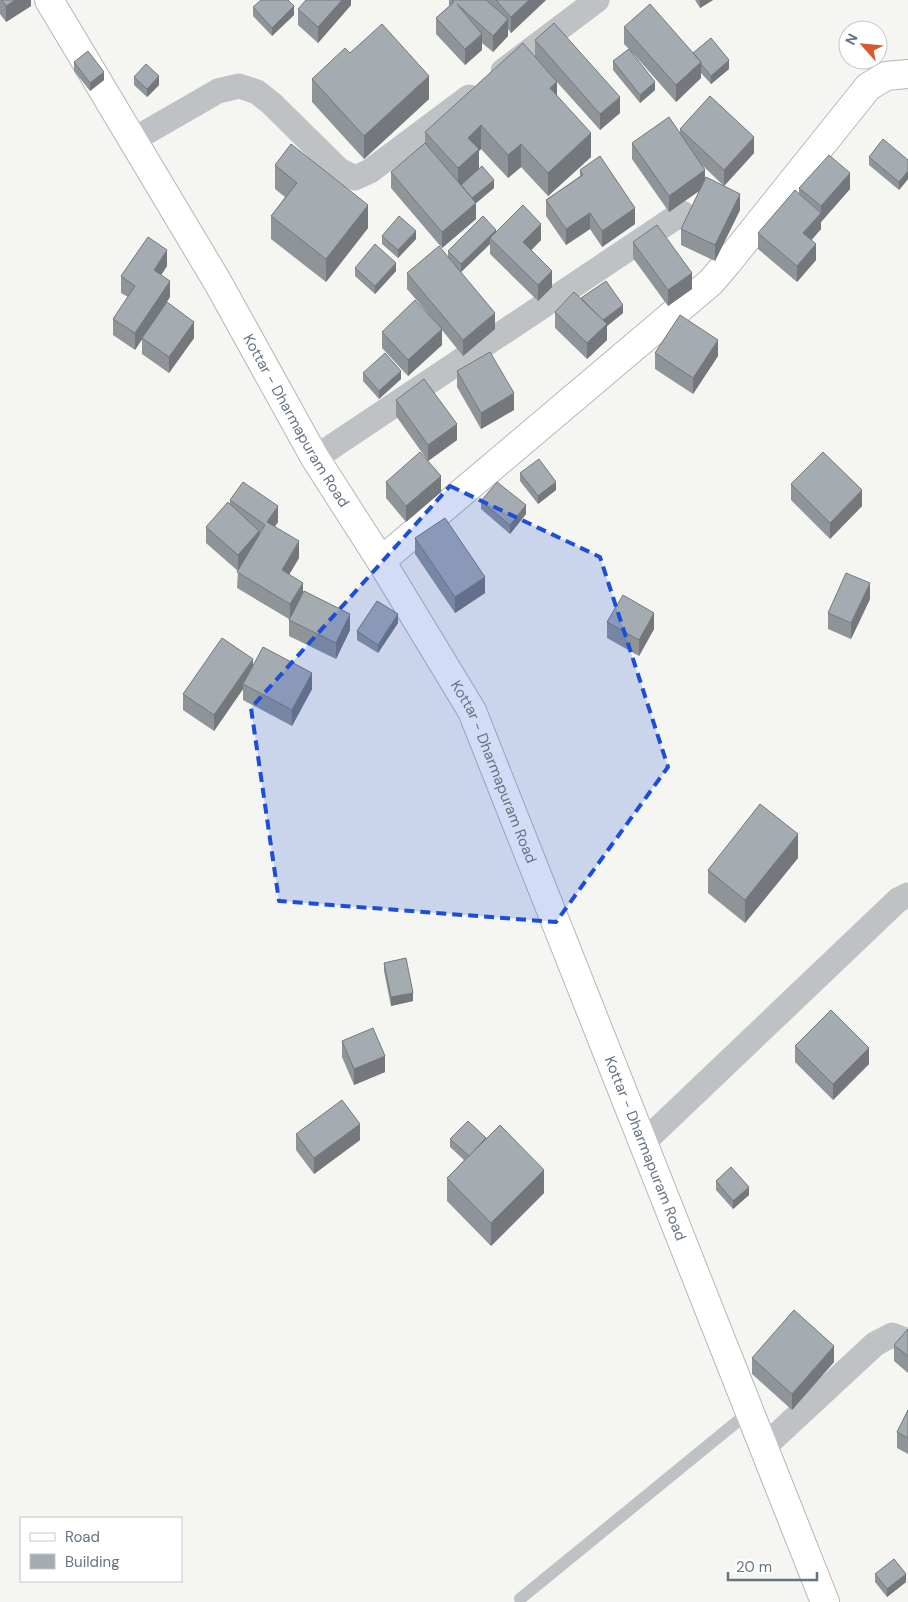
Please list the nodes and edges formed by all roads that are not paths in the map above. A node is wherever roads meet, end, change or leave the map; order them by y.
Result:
1 (49, 0) edge
2 (588, 3) edge
3 (908, 74) edge
4 (133, 140) junction
5 (682, 213) dead end
6 (315, 458) junction
7 (382, 561) junction
8 (908, 895) edge
9 (644, 1143) junction
10 (908, 1341) edge
11 (749, 1412) junction
12 (764, 1447) junction
13 (520, 1599) dead end
14 (825, 1602) edge

1 - 4 main road, Kottar - Dharmapuram Road
2 - 4 street
3 - 7 main road
4 - 6 main road, Kottar - Dharmapuram Road
5 - 6 street
6 - 7 main road, Kottar - Dharmapuram Road
7 - 9 main road, Kottar - Dharmapuram Road
8 - 9 street
9 - 11 main road, Kottar - Dharmapuram Road
10 - 12 street
11 - 12 main road, Kottar - Dharmapuram Road
11 - 13 lane
12 - 14 main road, Kottar - Dharmapuram Road

